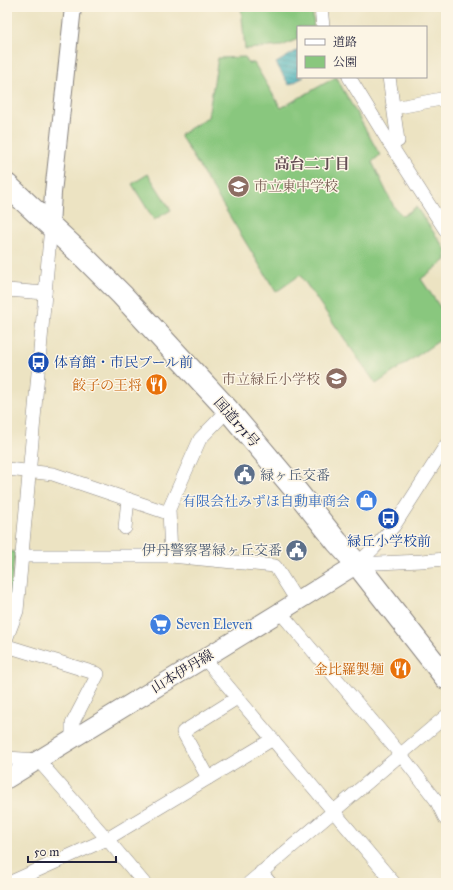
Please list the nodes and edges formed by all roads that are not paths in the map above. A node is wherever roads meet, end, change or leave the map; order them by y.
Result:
1 (73, 7) edge
2 (321, 7) edge
3 (323, 26) edge
4 (350, 78) edge
5 (389, 78) edge
6 (446, 98) edge
7 (394, 108) junction
8 (390, 144) junction
9 (7, 185) edge
10 (51, 226) junction
11 (446, 231) edge
12 (7, 290) edge
13 (45, 293) junction
14 (228, 410) junction
15 (446, 445) edge
16 (7, 469) edge
17 (29, 472) junction
18 (128, 499) junction
19 (168, 513) junction
20 (125, 528) dead end
21 (21, 556) junction
22 (171, 556) junction
23 (446, 559) edge
24 (357, 564) junction
25 (297, 601) junction
26 (280, 612) junction
27 (7, 637) edge
28 (7, 646) edge
29 (204, 658) junction
30 (446, 678) edge
31 (237, 698) junction
32 (446, 716) edge
33 (72, 739) junction
34 (273, 739) junction
35 (400, 755) junction
36 (7, 758) edge
37 (38, 760) junction
38 (208, 778) junction
39 (7, 779) edge
40 (332, 811) junction
41 (446, 820) edge
42 (108, 839) junction
43 (261, 872) junction
44 (9, 883) edge
45 (144, 883) edge
46 (249, 883) edge
47 (270, 883) edge
48 (394, 883) edge

1 - 10 street
2 - 3 street
4 - 8 street
5 - 7 street
6 - 7 street
7 - 8 street
8 - 11 street
9 - 10 highway, 国道171号
10 - 13 street
10 - 14 highway, 国道171号
12 - 13 street
13 - 17 street
14 - 19 street
14 - 24 highway, 国道171号
15 - 24 street
16 - 17 street
17 - 18 street
17 - 21 street
18 - 19 street
18 - 20 street
19 - 22 street
21 - 22 street
21 - 27 street
22 - 25 street
23 - 24 street
24 - 25 main road, 山本伊丹線
24 - 30 highway, 国道171号
25 - 26 main road, 山本伊丹線
26 - 29 main road, 山本伊丹線
26 - 35 street
28 - 33 street
29 - 31 street
29 - 33 main road, 山本伊丹線
31 - 34 street
31 - 38 street
32 - 35 street
33 - 37 main road, 山本伊丹線
34 - 38 street
34 - 40 street
35 - 40 street
35 - 41 street
36 - 37 street
37 - 39 main road, 山本伊丹線
37 - 42 street
38 - 42 street
40 - 43 street
40 - 48 street
42 - 44 street
42 - 45 street
43 - 46 street
43 - 47 street

